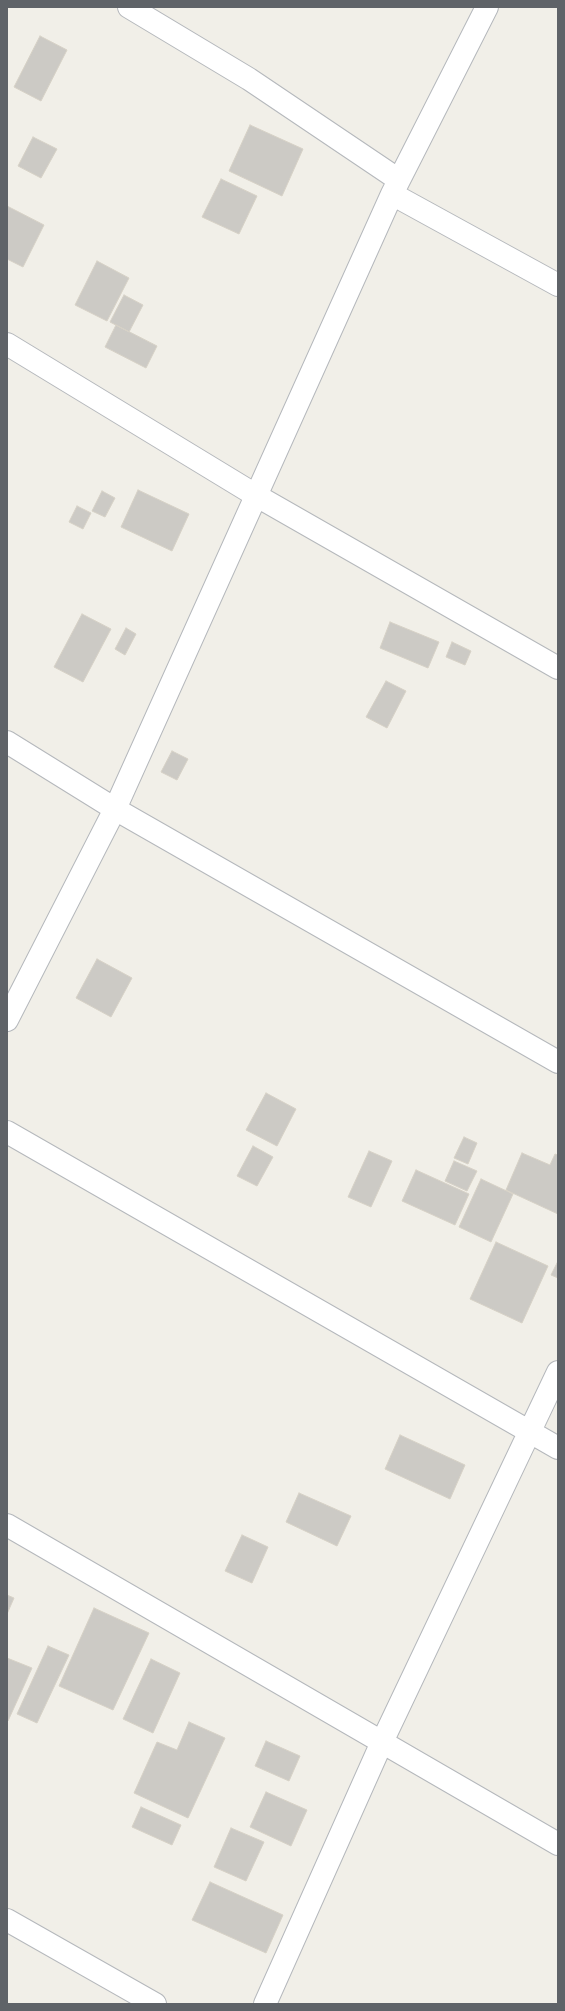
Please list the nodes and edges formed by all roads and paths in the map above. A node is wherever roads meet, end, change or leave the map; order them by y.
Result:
1 (129, 7) edge
2 (487, 7) edge
3 (396, 187) junction
4 (558, 285) edge
5 (7, 344) edge
6 (257, 496) junction
7 (558, 668) edge
8 (7, 742) edge
9 (115, 809) junction
10 (7, 1020) edge
11 (558, 1062) edge
12 (7, 1132) edge
13 (558, 1372) edge
14 (528, 1431) junction
15 (558, 1448) edge
16 (7, 1525) edge
17 (382, 1742) junction
18 (558, 1844) edge
19 (7, 1920) edge
20 (155, 2004) edge
21 (265, 2004) edge

1 - 3 street
2 - 3 street
3 - 4 street
3 - 6 street
5 - 6 street
6 - 7 street
6 - 9 street
8 - 9 street
9 - 10 street
9 - 11 street
12 - 14 street
13 - 14 street
14 - 15 street
14 - 17 street
16 - 17 street
17 - 18 street
17 - 21 street
19 - 20 street

